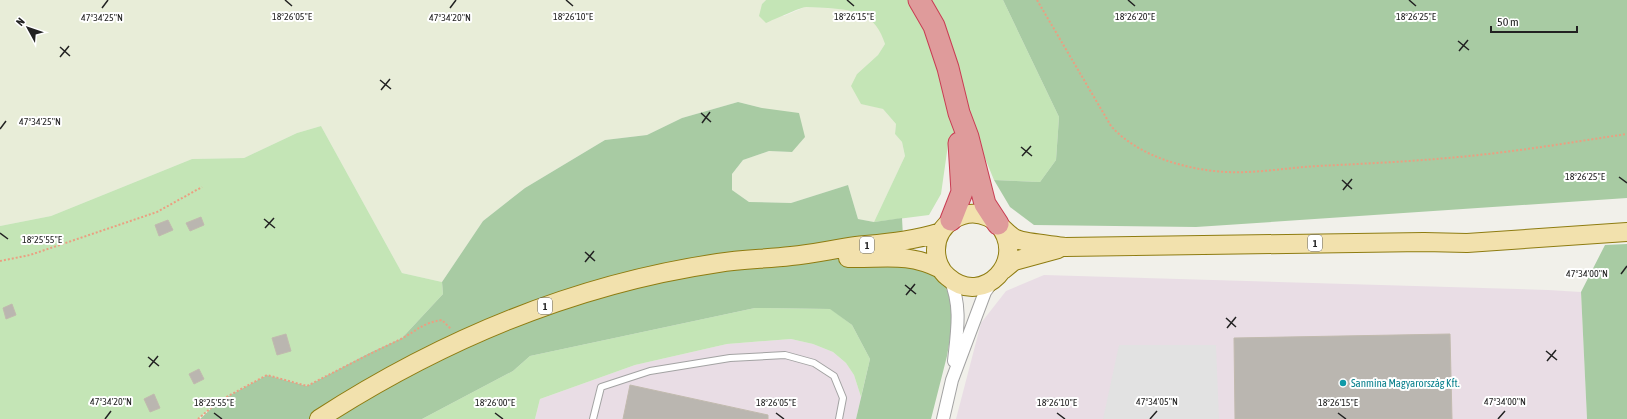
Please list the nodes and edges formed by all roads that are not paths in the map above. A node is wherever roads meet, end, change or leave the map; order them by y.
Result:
1 (919, 0) edge
2 (959, 113) junction
3 (998, 224) junction
4 (946, 226) junction
5 (1627, 232) edge
6 (1064, 247) junction
7 (793, 256) junction
8 (945, 274) junction
9 (998, 275) junction
10 (952, 380) junction
11 (319, 419) edge
12 (593, 419) edge
13 (839, 419) edge
14 (943, 419) edge

1 - 2 highway
2 - 3 highway
2 - 4 highway
3 - 4 main road, 1
3 - 6 main road, 1
3 - 9 main road
4 - 7 main road, 1
4 - 8 main road
5 - 6 main road, 1
6 - 9 main road, 1
7 - 8 main road, 1
7 - 11 main road, 1
8 - 9 main road, 1
8 - 10 street
9 - 10 street
10 - 14 street
12 - 13 lane

